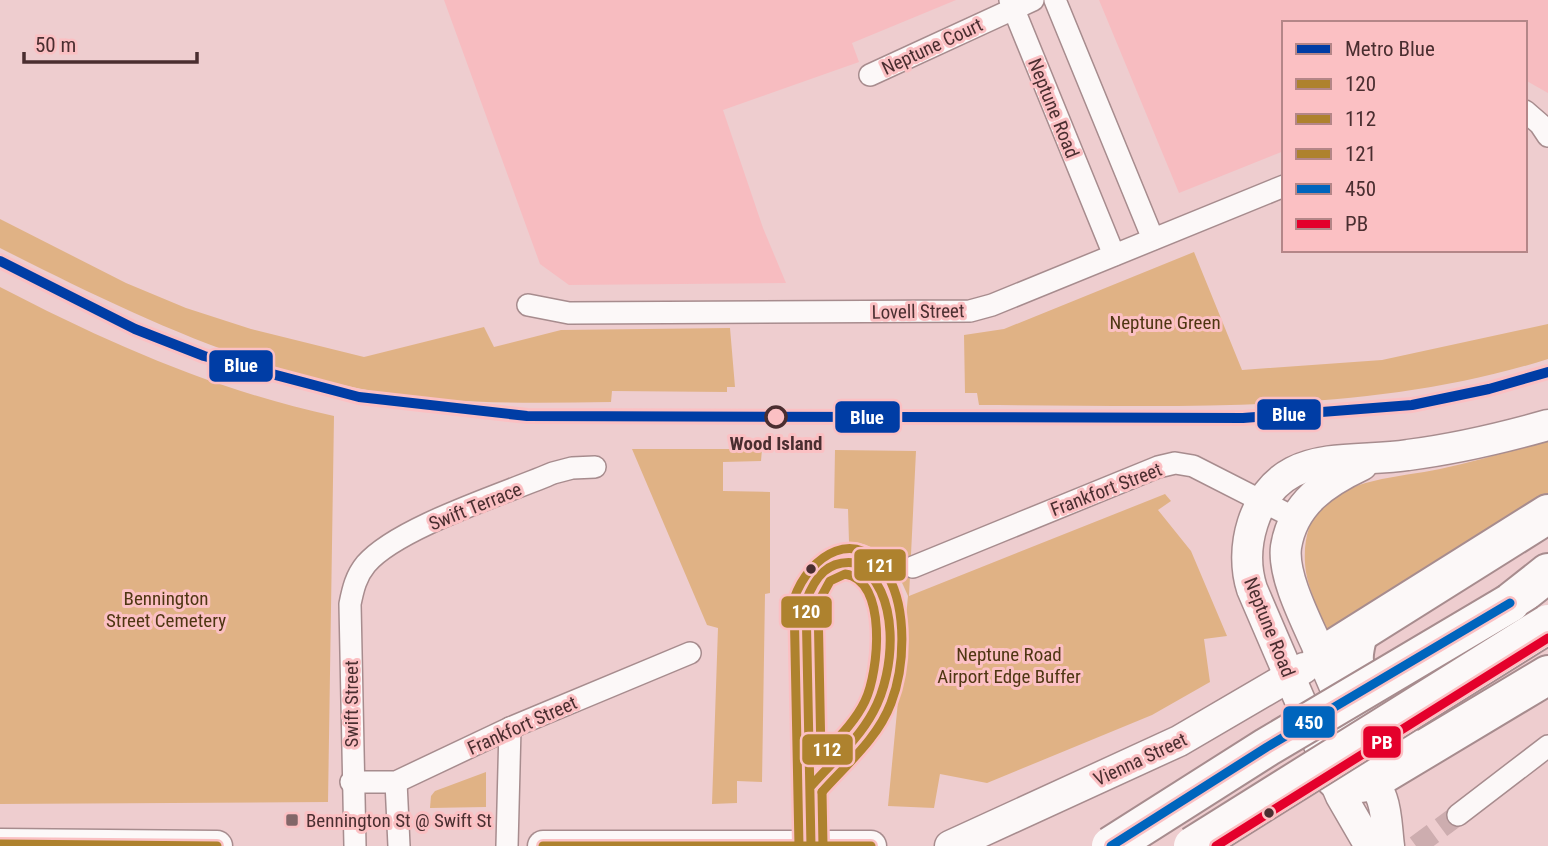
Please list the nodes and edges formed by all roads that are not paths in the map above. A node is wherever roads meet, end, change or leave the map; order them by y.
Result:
1 (1033, 0) edge
2 (1055, 0) edge
3 (1012, 4) edge
4 (870, 75) dead end
5 (1527, 113) edge
6 (1548, 136) edge
7 (1282, 187) edge
8 (1153, 239) junction
9 (1114, 255) junction
10 (528, 305) dead end
11 (1548, 425) edge
12 (1371, 460) junction
13 (595, 467) dead end
14 (1264, 503) junction
15 (1548, 514) edge
16 (1297, 519) junction
17 (365, 566) joint
18 (913, 567) dead end
19 (1548, 573) edge
20 (1548, 581) edge
21 (1510, 603) junction
22 (1548, 624) edge
23 (1358, 634) junction
24 (690, 653) dead end
25 (1322, 656) junction
26 (1548, 675) edge
27 (1290, 678) junction
28 (510, 728) junction
29 (1548, 746) edge
30 (1423, 751) junction
31 (1332, 775) junction
32 (1373, 780) junction
33 (351, 782) junction
34 (396, 782) junction
35 (1458, 815) tunnel mouth
36 (0, 844) edge
37 (217, 846) edge
38 (355, 846) edge
39 (399, 846) edge
40 (507, 846) edge
41 (542, 846) edge
42 (581, 846) edge
43 (871, 846) edge
44 (950, 846) edge
45 (1111, 846) edge
46 (1193, 846) edge
47 (1370, 846) edge
48 (1390, 846) edge

1 - 3 street, Neptune Court
2 - 8 street
3 - 4 street, Neptune Court
3 - 9 street, Neptune Road
5 - 6 street
7 - 8 street, Lovell Street
8 - 9 street, Lovell Street
9 - 10 street, Lovell Street
11 - 12 main road
12 - 14 main road, Neptune Road
12 - 16 main road, Neptune Road
13 - 17 street, Swift Terrace
14 - 16 street, Frankfort Street
14 - 18 street, Frankfort Street
14 - 27 main road, Neptune Road
15 - 23 highway
16 - 25 main road, Neptune Road
17 - 33 street, Swift Street
19 - 21 highway
20 - 21 highway
21 - 45 highway, bridge
22 - 46 highway, bridge
23 - 25 highway
23 - 30 highway
24 - 28 street, Frankfort Street
25 - 27 main road, Vienna Street
25 - 32 main road, Neptune Road
26 - 30 highway
27 - 31 main road, Neptune Road
27 - 44 main road, Vienna Street
28 - 34 street, Frankfort Street
28 - 40 street
29 - 35 street
30 - 32 highway
31 - 32 highway
31 - 47 main road, Neptune Road
32 - 48 main road, Neptune Road
33 - 34 street, Frankfort Street
33 - 38 street, Swift Street
34 - 39 street
36 - 37 main road
41 - 42 main road
42 - 43 main road

